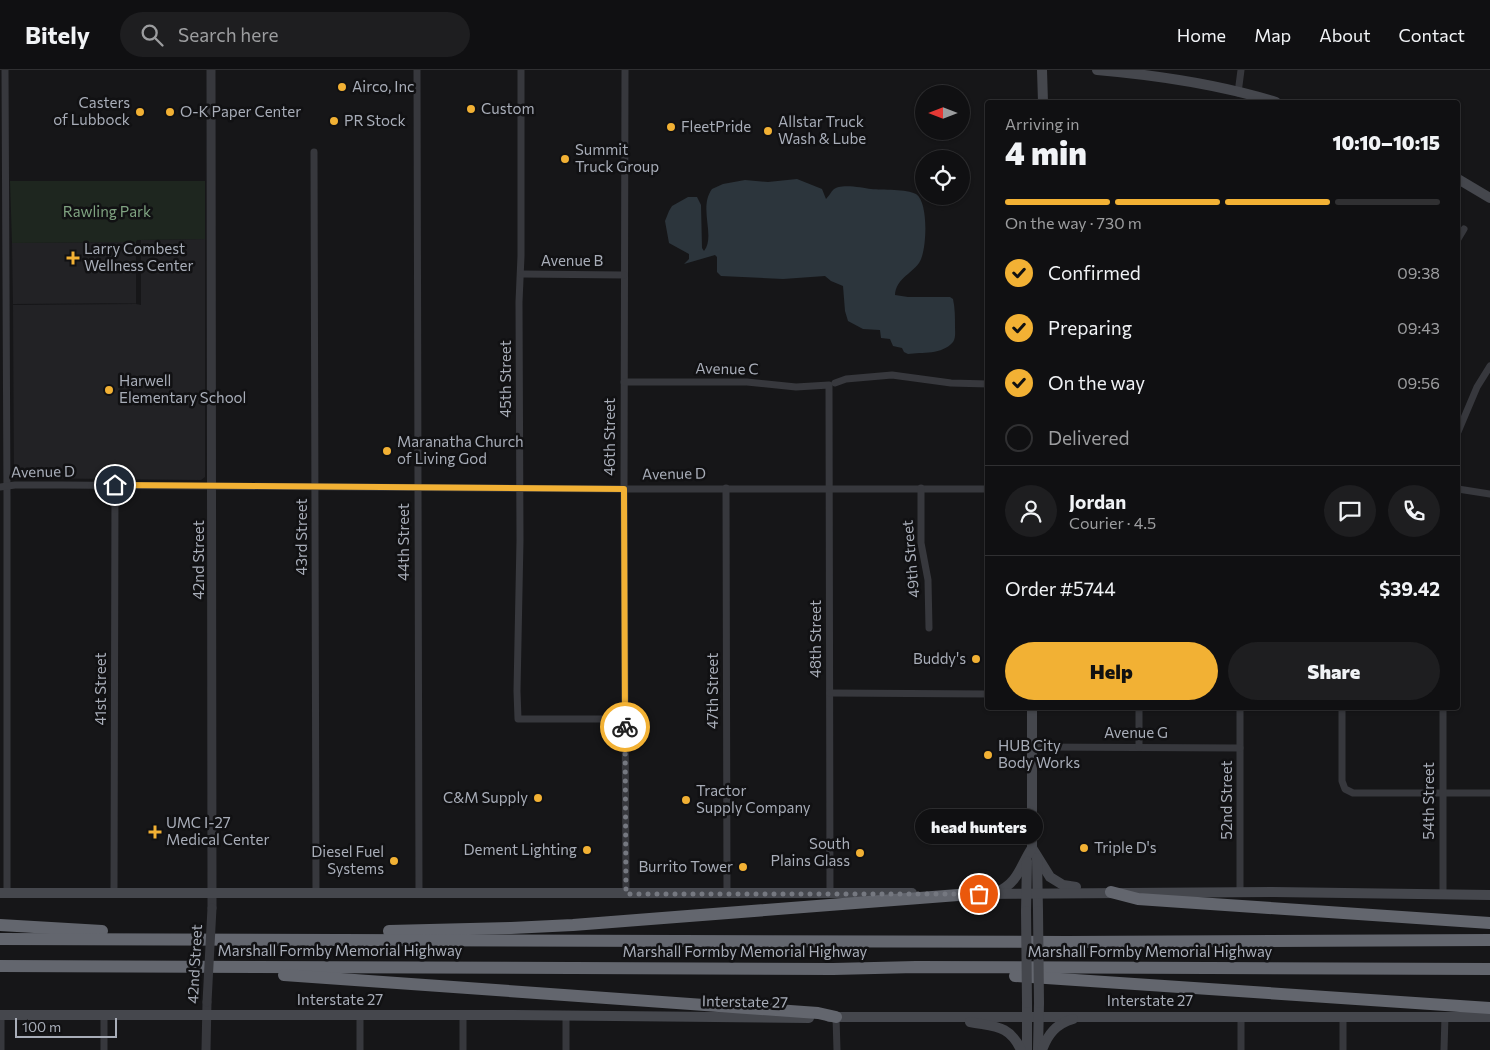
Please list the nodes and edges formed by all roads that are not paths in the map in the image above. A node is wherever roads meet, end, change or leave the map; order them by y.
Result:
1 (5, 70) edge
2 (211, 70) edge
3 (417, 70) edge
4 (521, 70) edge
5 (625, 70) edge
6 (1042, 70) edge
7 (1097, 70) edge
8 (1241, 70) edge
9 (1238, 93) junction
10 (1043, 100) edge
11 (1268, 100) edge
12 (314, 152) dead end
13 (1460, 180) edge
14 (1490, 198) edge
15 (1464, 229) dead end
16 (3, 236) edge
17 (1460, 236) edge
18 (520, 274) junction
19 (624, 275) junction
20 (1490, 366) edge
21 (624, 382) junction
22 (832, 384) junction
23 (985, 384) edge
24 (1460, 427) edge
25 (115, 485) junction
26 (212, 486) junction
27 (316, 486) junction
28 (418, 486) junction
29 (3, 487) edge
30 (520, 488) junction
31 (726, 488) junction
32 (830, 488) junction
33 (920, 488) junction
34 (624, 489) junction
35 (985, 489) edge
36 (1460, 490) edge
37 (1490, 494) edge
38 (929, 628) dead end
39 (830, 693) junction
40 (985, 694) edge
41 (1032, 710) edge
42 (1139, 710) edge
43 (1240, 710) edge
44 (1342, 710) edge
45 (1443, 710) edge
46 (625, 719) junction
47 (1032, 747) junction
48 (1139, 747) junction
49 (1240, 748) junction
50 (1443, 793) junction
51 (1490, 793) edge
52 (3, 832) edge
53 (1032, 853) junction
54 (1106, 892) junction
55 (1240, 892) junction
56 (3, 893) edge
57 (114, 893) junction
58 (212, 893) junction
59 (316, 893) junction
60 (830, 893) junction
61 (993, 893) junction
62 (1026, 893) junction
63 (1038, 893) junction
64 (419, 894) junction
65 (626, 894) junction
66 (727, 894) junction
67 (970, 894) junction
68 (1443, 894) junction
69 (1490, 895) edge
70 (1490, 923) edge
71 (0, 925) edge
72 (0, 939) edge
73 (196, 939) junction
74 (241, 939) junction
75 (1490, 940) edge
76 (0, 966) edge
77 (61, 966) junction
78 (916, 967) junction
79 (239, 968) junction
80 (1490, 969) edge
81 (0, 970) edge
82 (1490, 1008) edge
83 (1, 1015) edge
84 (104, 1015) junction
85 (207, 1015) junction
86 (360, 1015) junction
87 (463, 1015) junction
88 (566, 1015) junction
89 (1241, 1016) junction
90 (1343, 1016) junction
91 (1444, 1016) junction
92 (1490, 1016) edge
93 (836, 1017) junction
94 (1026, 1017) junction
95 (1039, 1017) junction
96 (1086, 1017) junction
97 (942, 1018) junction
98 (1, 1050) edge
99 (104, 1050) edge
100 (206, 1050) edge
101 (360, 1050) edge
102 (463, 1050) edge
103 (566, 1050) edge
104 (837, 1050) edge
105 (1021, 1050) edge
106 (1027, 1050) edge
107 (1040, 1050) edge
108 (1241, 1050) edge
109 (1343, 1050) edge
110 (1444, 1050) edge

1 - 16 street
2 - 26 street, 42nd Street
3 - 28 street, 44th Street
4 - 18 street, 45th Street
5 - 19 street, 46th Street
6 - 10 main road
7 - 9 main road
8 - 9 street
9 - 11 main road
12 - 27 street, 43rd Street
13 - 14 main road
15 - 17 street
16 - 29 street
18 - 19 street, Avenue B
18 - 30 street, 45th Street
19 - 21 street, 46th Street
20 - 24 street
21 - 22 street, Avenue C
21 - 34 street, 46th Street
22 - 23 street, Avenue C
22 - 32 street, 48th Street
25 - 26 street, Avenue D
25 - 29 street, Avenue D
25 - 57 street, 41st Street
26 - 27 street, Avenue D
26 - 58 street, 42nd Street
27 - 28 street, Avenue D
27 - 59 street, 43rd Street
28 - 30 street, Avenue D
28 - 64 street, 44th Street
29 - 52 street
30 - 34 street, Avenue D
30 - 46 street, 45th Street
31 - 32 street, Avenue D
31 - 34 street, Avenue D
31 - 66 street, 47th Street
32 - 33 street, Avenue D
32 - 39 street, 48th Street
33 - 35 street, Avenue D
33 - 38 street, 49th Street
34 - 46 street, 46th Street
36 - 37 street
39 - 40 street
39 - 60 street, 48th Street
41 - 47 main road
42 - 48 street
43 - 49 street, 52nd Street
44 - 50 street
45 - 50 street, 54th Street
46 - 65 street, 46th Street
47 - 48 street, Avenue G
47 - 53 main road
48 - 49 street, Avenue G
49 - 55 street, 52nd Street
50 - 51 street
50 - 68 street, 54th Street
52 - 56 street
53 - 54 main road
53 - 61 main road
53 - 62 main road
53 - 63 main road
54 - 55 main road
54 - 63 main road
54 - 70 highway
55 - 68 main road
56 - 57 main road
57 - 58 main road
58 - 59 main road
58 - 85 street, 42nd Street, bridge
59 - 64 main road
60 - 66 main road
60 - 67 main road
61 - 62 main road
61 - 67 main road
62 - 63 main road
62 - 94 main road, bridge
63 - 95 main road, bridge
64 - 65 main road
65 - 66 main road
67 - 74 highway
68 - 69 main road
71 - 73 highway
72 - 73 highway, Marshall Formby Memorial Highway
73 - 74 highway, Marshall Formby Memorial Highway
74 - 75 highway, Marshall Formby Memorial Highway
76 - 77 highway, Marshall Formby Memorial Highway
77 - 79 highway, Marshall Formby Memorial Highway
77 - 81 highway
78 - 79 highway, Marshall Formby Memorial Highway
78 - 80 highway, Marshall Formby Memorial Highway
78 - 82 highway
79 - 93 highway
83 - 84 main road, Interstate 27
83 - 98 street
84 - 85 main road, Interstate 27
84 - 99 street
85 - 86 main road, Interstate 27
85 - 100 street, 42nd Street
86 - 87 main road, Interstate 27
86 - 101 street
87 - 88 main road, Interstate 27
87 - 102 street
88 - 93 main road, Interstate 27
88 - 103 street
89 - 90 main road, Interstate 27
89 - 96 main road, Interstate 27
89 - 108 street
90 - 91 main road, Interstate 27
90 - 109 street
91 - 92 main road, Interstate 27
91 - 110 street
93 - 97 main road, Interstate 27
93 - 104 street
94 - 95 main road, Interstate 27
94 - 97 main road, Interstate 27
94 - 106 main road
95 - 96 main road, Interstate 27
95 - 107 main road
96 - 107 main road
97 - 105 main road

